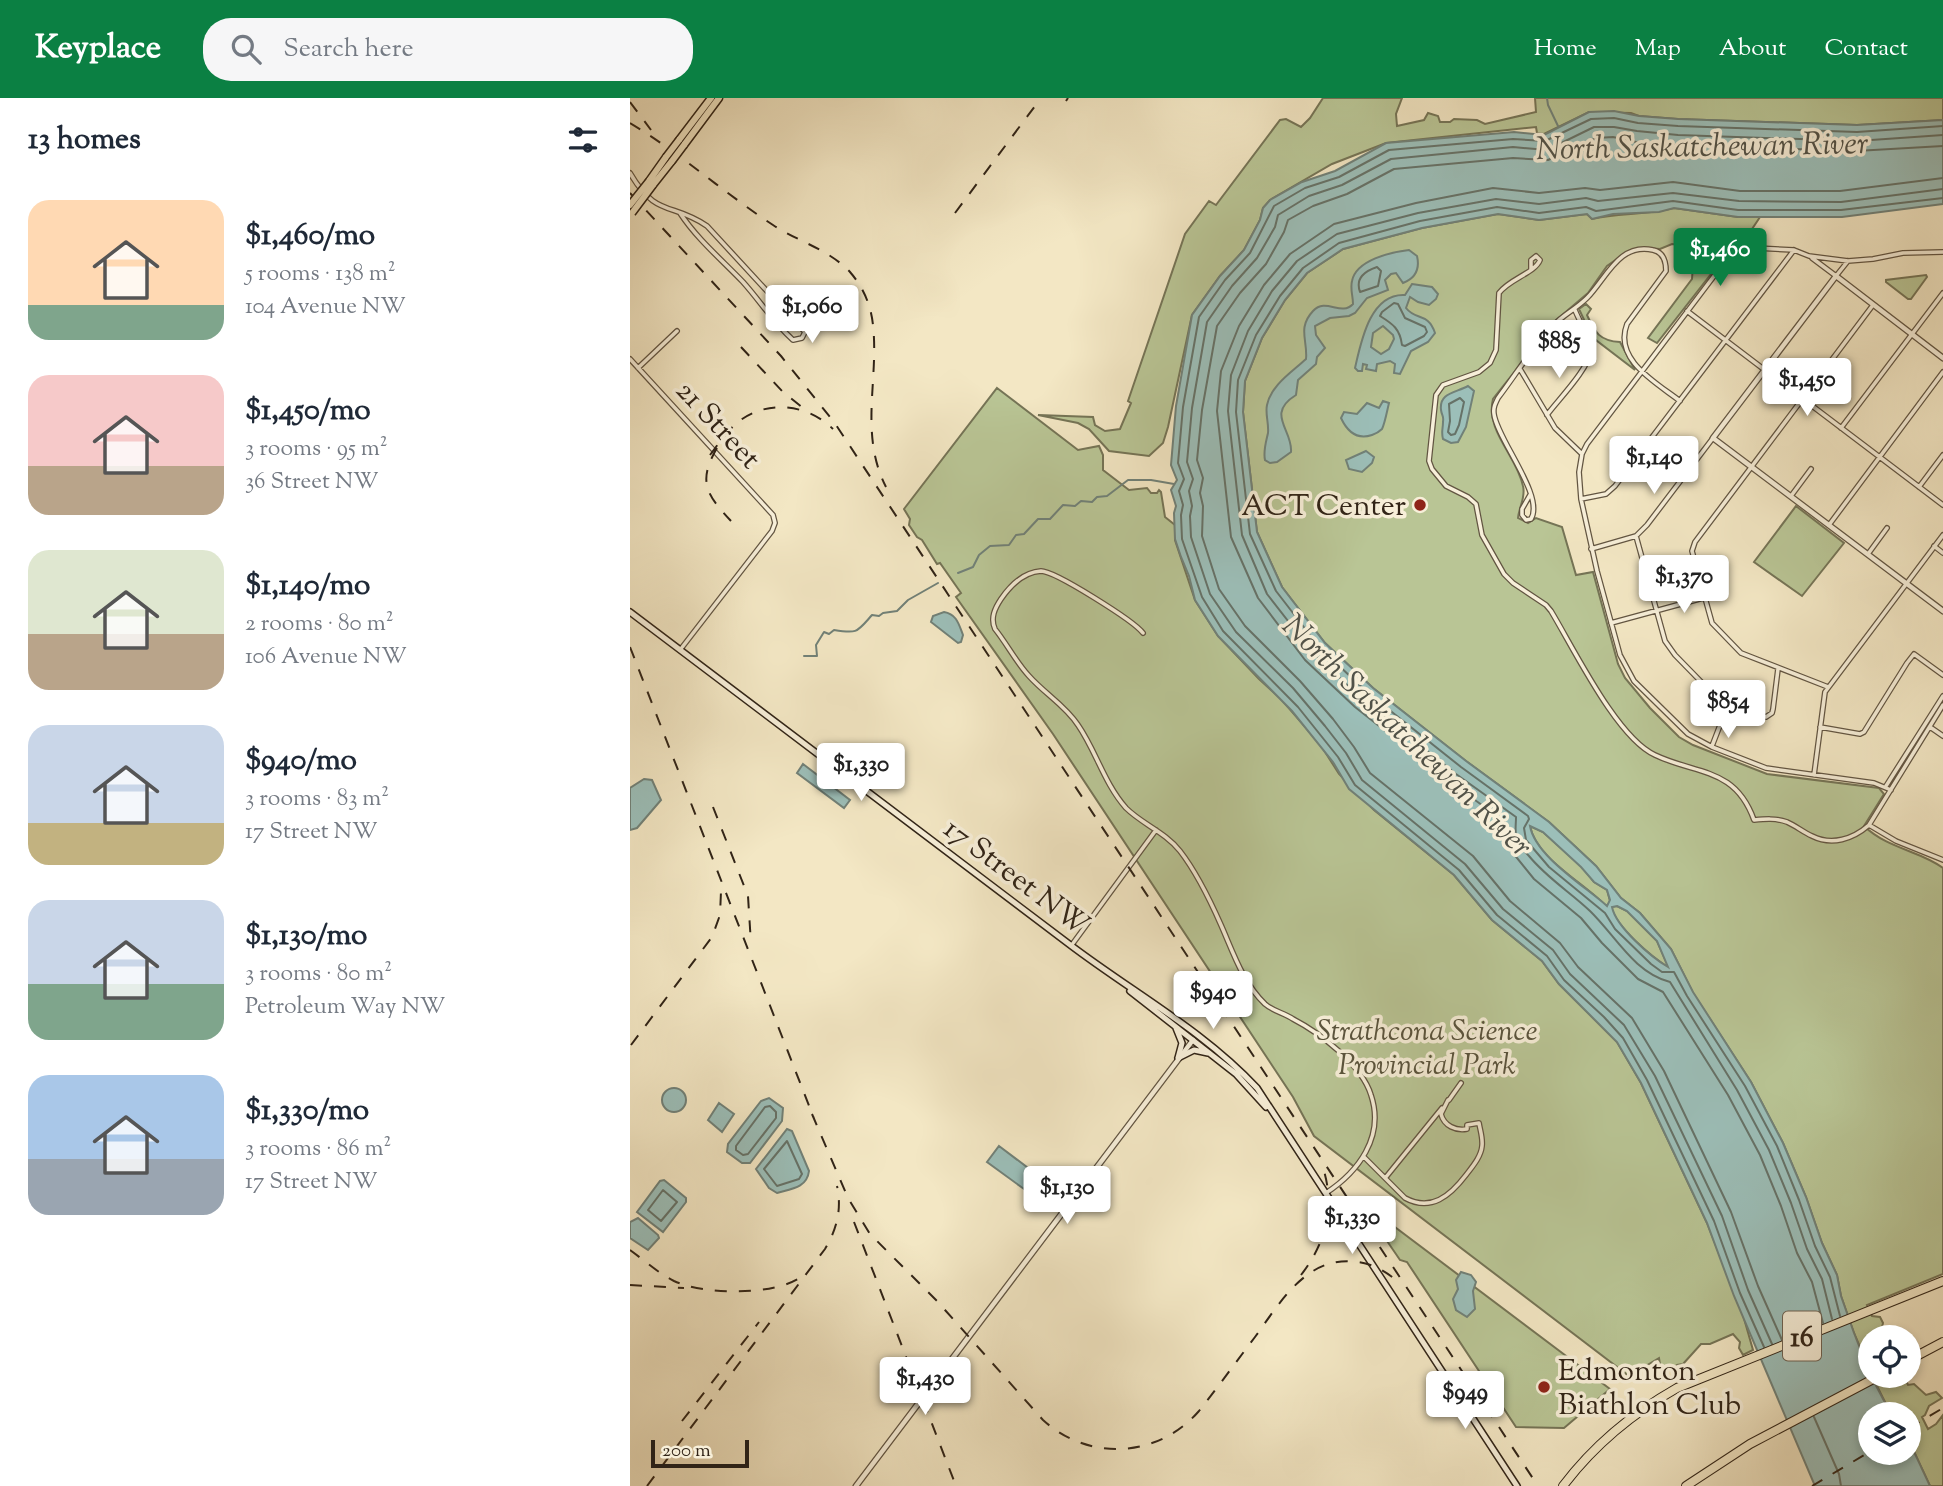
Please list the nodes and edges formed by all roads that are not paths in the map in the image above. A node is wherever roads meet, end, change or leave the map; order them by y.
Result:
1 (710, 98) edge
2 (719, 98) edge
3 (681, 142) junction
4 (630, 173) edge
5 (651, 183) junction
6 (630, 205) edge
7 (680, 213) junction
8 (631, 215) edge
9 (1794, 250) junction
10 (1943, 252) edge
11 (1809, 256) junction
12 (1848, 261) junction
13 (1531, 269) dead end
14 (1836, 276) junction
15 (1943, 293) edge
16 (1873, 304) junction
17 (1574, 310) junction
18 (1687, 311) junction
19 (677, 331) dead end
20 (1912, 334) junction
21 (1726, 340) junction
22 (1943, 358) edge
23 (630, 359) edge
24 (638, 368) junction
25 (1520, 369) junction
26 (1764, 370) junction
27 (1641, 372) junction
28 (1943, 372) edge
29 (1802, 399) junction
30 (1680, 401) junction
31 (1546, 415) junction
32 (1841, 429) junction
33 (1713, 438) junction
34 (1582, 454) junction
35 (1943, 454) edge
36 (1880, 457) junction
37 (1752, 467) junction
38 (1811, 470) dead end
39 (1919, 487) junction
40 (1530, 495) junction
41 (1791, 496) junction
42 (1581, 499) junction
43 (1943, 505) edge
44 (1829, 525) junction
45 (1887, 528) dead end
46 (1943, 535) edge
47 (1636, 536) junction
48 (1934, 546) junction
49 (1591, 549) junction
50 (1943, 552) edge
51 (1868, 554) junction
52 (1907, 584) junction
53 (1704, 597) junction
54 (1657, 610) junction
55 (1943, 611) edge
56 (630, 612) edge
57 (1611, 623) junction
58 (1143, 633) dead end
59 (680, 650) junction
60 (1778, 668) junction
61 (1943, 675) edge
62 (1828, 687) junction
63 (1943, 696) edge
64 (1729, 702) junction
65 (1943, 705) edge
66 (1820, 727) junction
67 (1930, 727) junction
68 (1943, 736) edge
69 (1712, 747) junction
70 (1814, 775) junction
71 (1886, 786) junction
72 (1891, 790) junction
73 (1869, 825) junction
74 (1157, 830) junction
75 (1943, 860) edge
76 (1072, 946) junction
77 (1108, 973) junction
78 (1175, 1026) junction
79 (1194, 1037) junction
80 (1212, 1054) junction
81 (1178, 1058) junction
82 (1461, 1083) dead end
83 (1448, 1100) junction
84 (1281, 1126) junction
85 (1364, 1157) junction
86 (1386, 1177) junction
87 (1326, 1193) junction
88 (1943, 1281) edge
89 (1943, 1342) edge
90 (1921, 1354) edge
91 (1858, 1387) edge
92 (1721, 1462) junction
93 (856, 1486) edge
94 (1515, 1486) edge
95 (1563, 1486) edge
96 (1686, 1486) edge
97 (1694, 1486) edge

1 - 3 main road
2 - 3 main road
3 - 5 main road, bridge
4 - 7 street
5 - 6 main road, bridge
5 - 8 main road, bridge
7 - 7 street
9 - 11 street
9 - 18 street
9 - 21 street
10 - 12 street
11 - 12 street
11 - 14 street
12 - 14 street
13 - 73 street
14 - 16 street
14 - 26 street
15 - 20 street
16 - 20 street
16 - 29 street
17 - 25 street
17 - 27 street
17 - 31 street
18 - 21 street
18 - 27 street
19 - 24 street
20 - 22 street
20 - 32 street
21 - 26 street
21 - 30 street
23 - 24 street, 21 Street
24 - 59 street, 21 Street
25 - 31 street
25 - 40 street
26 - 29 street
26 - 33 street
27 - 30 street
27 - 34 street
28 - 36 street
29 - 32 street
29 - 37 street
30 - 42 street
31 - 34 street
32 - 36 street
33 - 37 street
33 - 47 street
34 - 42 street
35 - 39 street
36 - 39 street
36 - 44 street
37 - 41 street
37 - 53 street
38 - 41 street
39 - 43 street
40 - 40 street
41 - 44 street
42 - 49 street
44 - 51 street
45 - 51 street
46 - 48 street
47 - 49 street
47 - 54 street
48 - 50 street
48 - 52 street
49 - 57 street
51 - 52 street
52 - 55 street
52 - 62 street
53 - 54 street
53 - 60 street
54 - 57 street
54 - 64 street
56 - 59 main road, 17 Street NW
57 - 69 street
58 - 74 street
59 - 76 main road, 17 Street NW
60 - 62 street
60 - 64 street
61 - 66 street
62 - 66 street
63 - 71 street
64 - 69 street
65 - 67 street
66 - 70 street
67 - 68 street
67 - 72 street
69 - 70 street
70 - 71 street
71 - 72 street
72 - 73 street
73 - 75 street
74 - 76 street
74 - 85 street
76 - 77 main road, 17 Street NW
77 - 78 main road, 17 Street NW
77 - 79 main road, 17 Street NW
78 - 79 main road, 17 Street NW
78 - 81 main road
79 - 80 main road, 17 Street NW
79 - 81 street
79 - 84 main road, 17 Street NW
80 - 81 main road
80 - 84 main road, 17 Street NW
81 - 93 street
82 - 83 street
83 - 86 street
83 - 86 street
84 - 87 main road, 17 Street NW
85 - 86 street
85 - 87 street
87 - 94 main road, 17 Street NW
88 - 95 highway, 16
89 - 90 highway
91 - 92 highway, 16
92 - 96 highway, 16
92 - 97 highway

